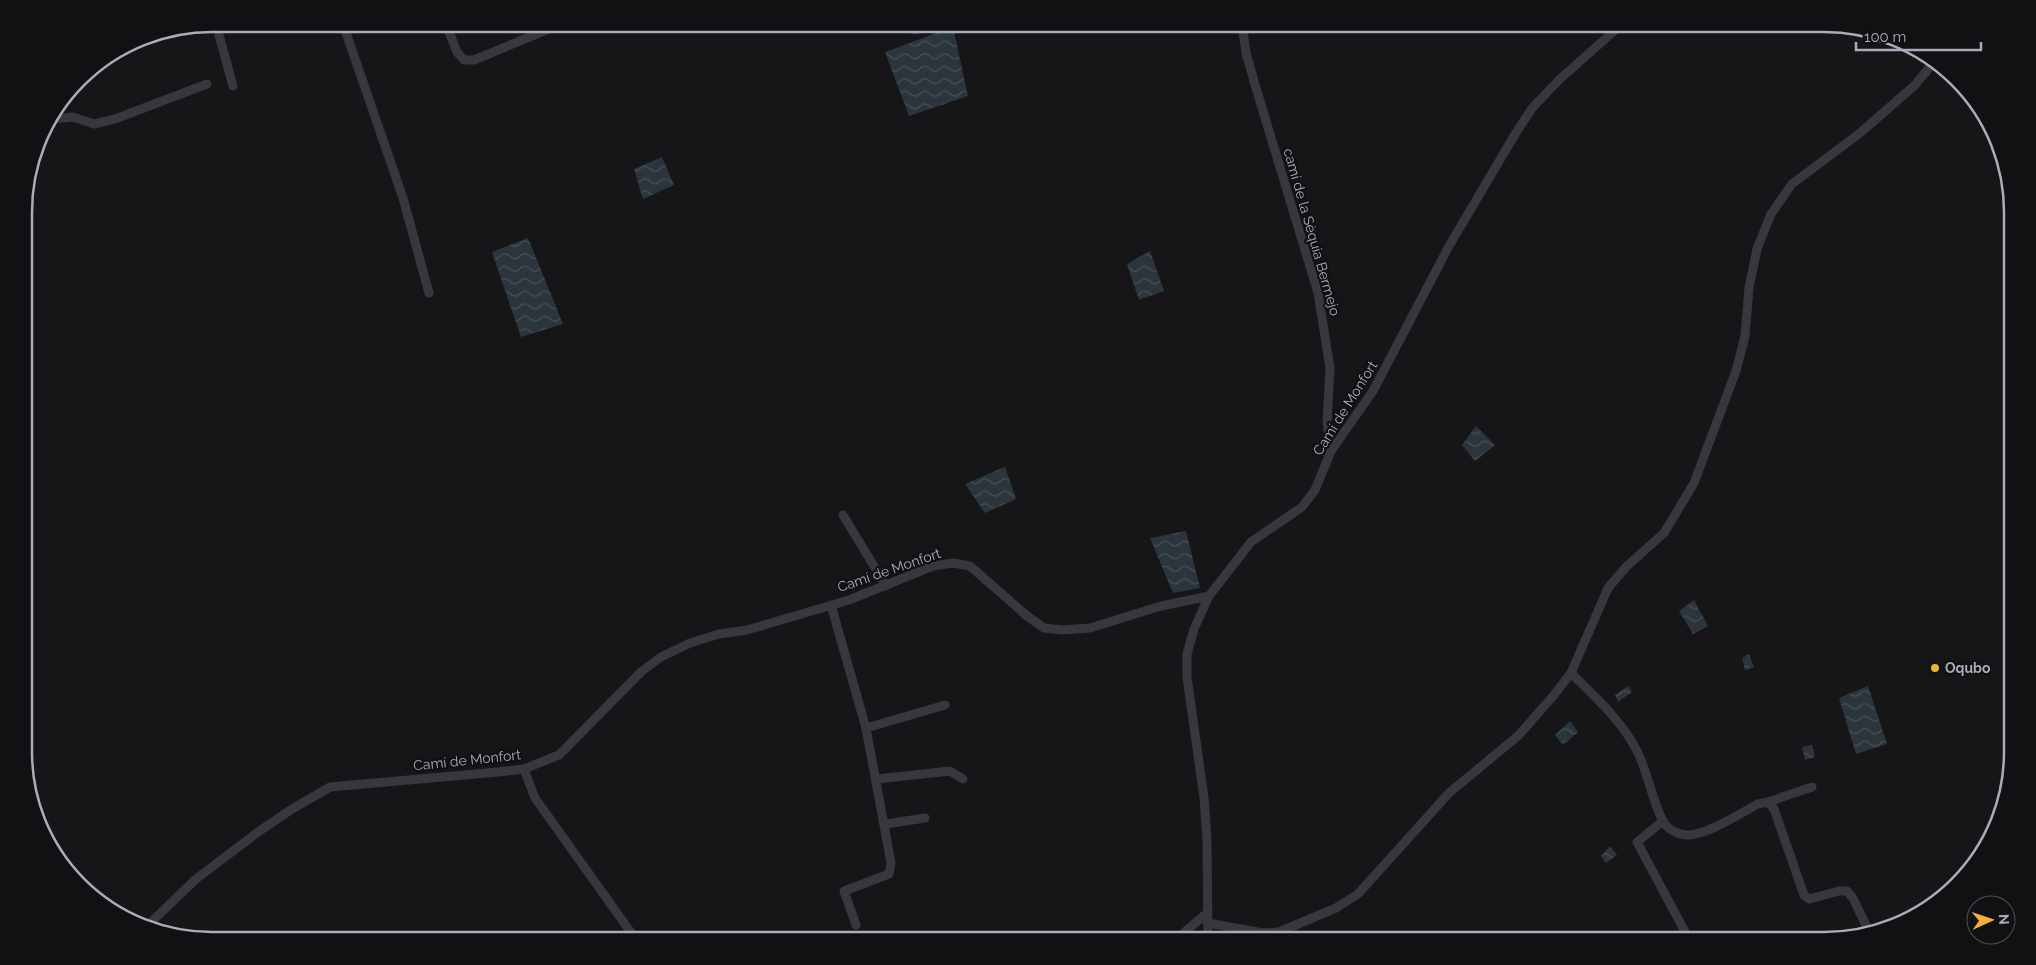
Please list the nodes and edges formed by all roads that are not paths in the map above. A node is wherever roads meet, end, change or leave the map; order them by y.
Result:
1 (218, 32) edge
2 (346, 32) edge
3 (449, 32) edge
4 (542, 32) edge
5 (1244, 32) edge
6 (1613, 32) edge
7 (1930, 67) edge
8 (207, 84) dead end
9 (232, 86) dead end
10 (60, 116) edge
11 (429, 293) dead end
12 (1330, 451) junction
13 (843, 515) dead end
14 (886, 586) junction
15 (1209, 596) junction
16 (831, 605) junction
17 (1572, 673) junction
18 (945, 705) dead end
19 (866, 728) junction
20 (524, 769) junction
21 (877, 778) junction
22 (963, 779) dead end
23 (1812, 786) dead end
24 (1768, 802) junction
25 (925, 818) dead end
26 (1663, 821) junction
27 (886, 824) junction
28 (1207, 918) junction
29 (152, 922) edge
30 (625, 924) junction
31 (856, 925) dead end
32 (1867, 927) edge
33 (626, 932) edge
34 (631, 932) edge
35 (1187, 932) edge
36 (1208, 932) edge
37 (1259, 932) edge
38 (1279, 932) edge
39 (1685, 932) edge

1 - 9 street
2 - 11 street
3 - 4 street
5 - 12 street, camí de la Sèquia Bermejo
6 - 12 street, Camí de Monfort
7 - 17 street
8 - 10 street
12 - 15 street, Camí de Monfort
13 - 14 street
14 - 15 street, Camí de Monfort
14 - 16 street, Camí de Monfort
15 - 28 street
16 - 19 street
16 - 20 street, Camí de Monfort
17 - 26 street
17 - 38 street
18 - 19 street
19 - 21 street
20 - 29 street, Camí de Monfort
20 - 30 street
21 - 22 street
21 - 27 street
23 - 24 street
24 - 26 street
24 - 32 street
25 - 27 street
26 - 39 street
27 - 31 street
28 - 35 street
28 - 36 street
28 - 37 street
30 - 33 street
30 - 34 street

